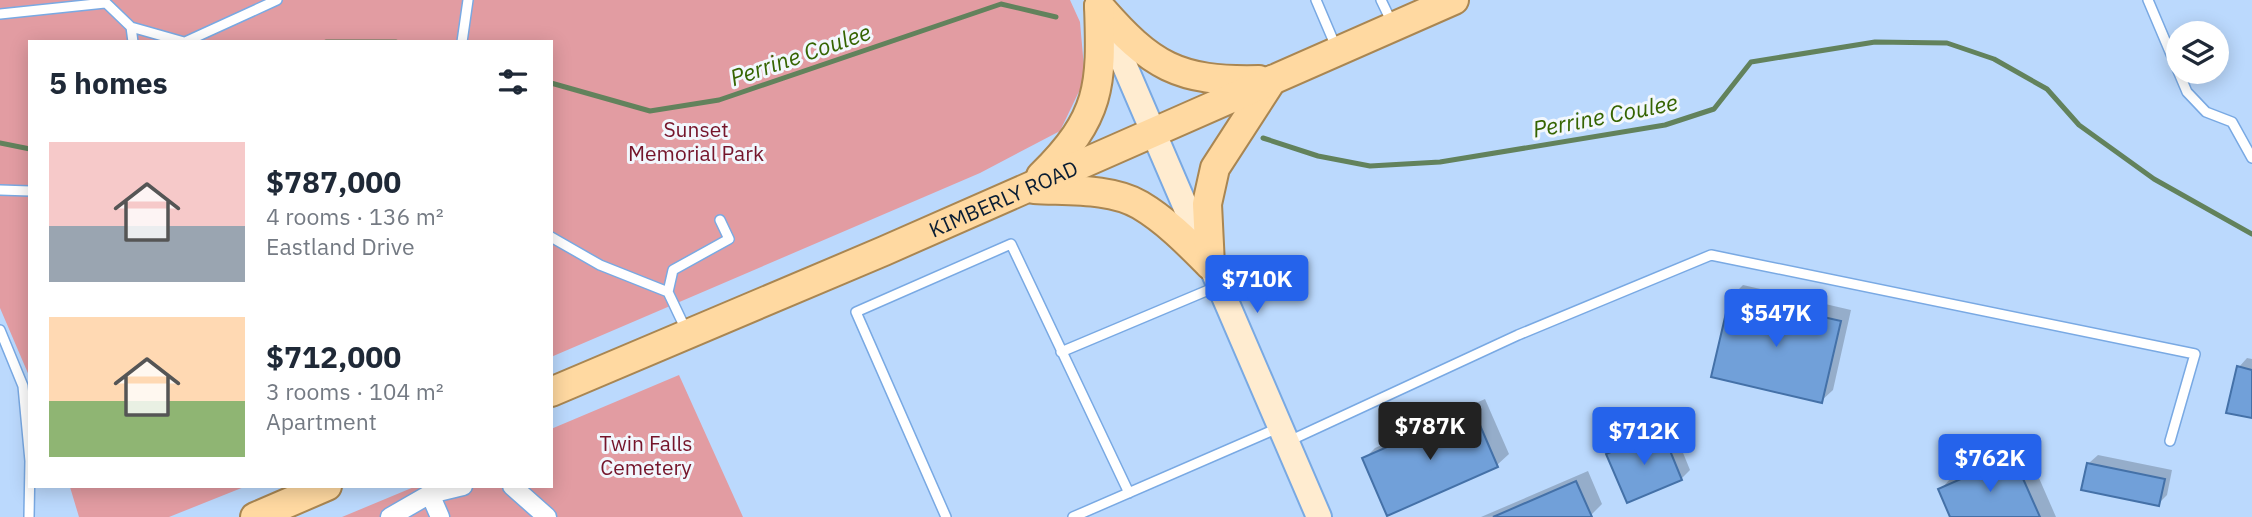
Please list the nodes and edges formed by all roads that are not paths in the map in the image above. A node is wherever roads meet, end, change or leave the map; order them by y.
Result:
1 (277, 0) edge
2 (468, 0) edge
3 (1316, 0) edge
4 (1381, 0) edge
5 (1454, 0) edge
6 (2148, 0) edge
7 (104, 2) edge
8 (1098, 3) edge
9 (0, 15) edge
10 (131, 27) junction
11 (1393, 27) junction
12 (133, 40) edge
13 (177, 40) edge
14 (188, 40) edge
15 (462, 40) edge
16 (1337, 50) junction
17 (1272, 80) junction
18 (1152, 132) junction
19 (2252, 158) edge
20 (1028, 189) junction
21 (0, 190) edge
22 (28, 191) edge
23 (720, 220) dead end
24 (553, 238) edge
25 (1215, 276) junction
26 (668, 292) junction
27 (0, 330) edge
28 (688, 334) junction
29 (1062, 352) junction
30 (553, 391) edge
31 (1283, 435) junction
32 (28, 440) edge
33 (2170, 441) dead end
34 (30, 488) edge
35 (322, 488) edge
36 (455, 488) edge
37 (514, 488) edge
38 (1129, 493) junction
39 (430, 494) junction
40 (29, 517) edge
41 (255, 517) edge
42 (390, 517) edge
43 (440, 517) edge
44 (547, 517) edge
45 (946, 517) edge
46 (1073, 517) edge
47 (1320, 517) edge

1 - 14 lane
2 - 15 lane
3 - 16 lane
4 - 11 lane
5 - 11 main road, KIMBERLY ROAD
6 - 19 lane
7 - 9 lane
7 - 10 lane
8 - 17 main road
8 - 18 main road
8 - 20 main road
10 - 12 lane
10 - 13 lane
11 - 16 main road, KIMBERLY ROAD
16 - 17 main road, KIMBERLY ROAD
17 - 18 main road, KIMBERLY ROAD
17 - 25 main road
18 - 20 main road, KIMBERLY ROAD
18 - 25 main road
20 - 25 main road
20 - 28 main road, KIMBERLY ROAD
21 - 22 lane
23 - 26 lane
24 - 26 lane
25 - 29 lane
25 - 31 main road
26 - 28 lane
27 - 32 lane
28 - 30 main road, KIMBERLY ROAD
29 - 38 lane
29 - 45 lane
31 - 33 lane
31 - 38 lane
31 - 47 main road
34 - 40 lane
35 - 41 main road
36 - 39 street
37 - 44 street
38 - 46 lane
39 - 42 street
39 - 43 street

